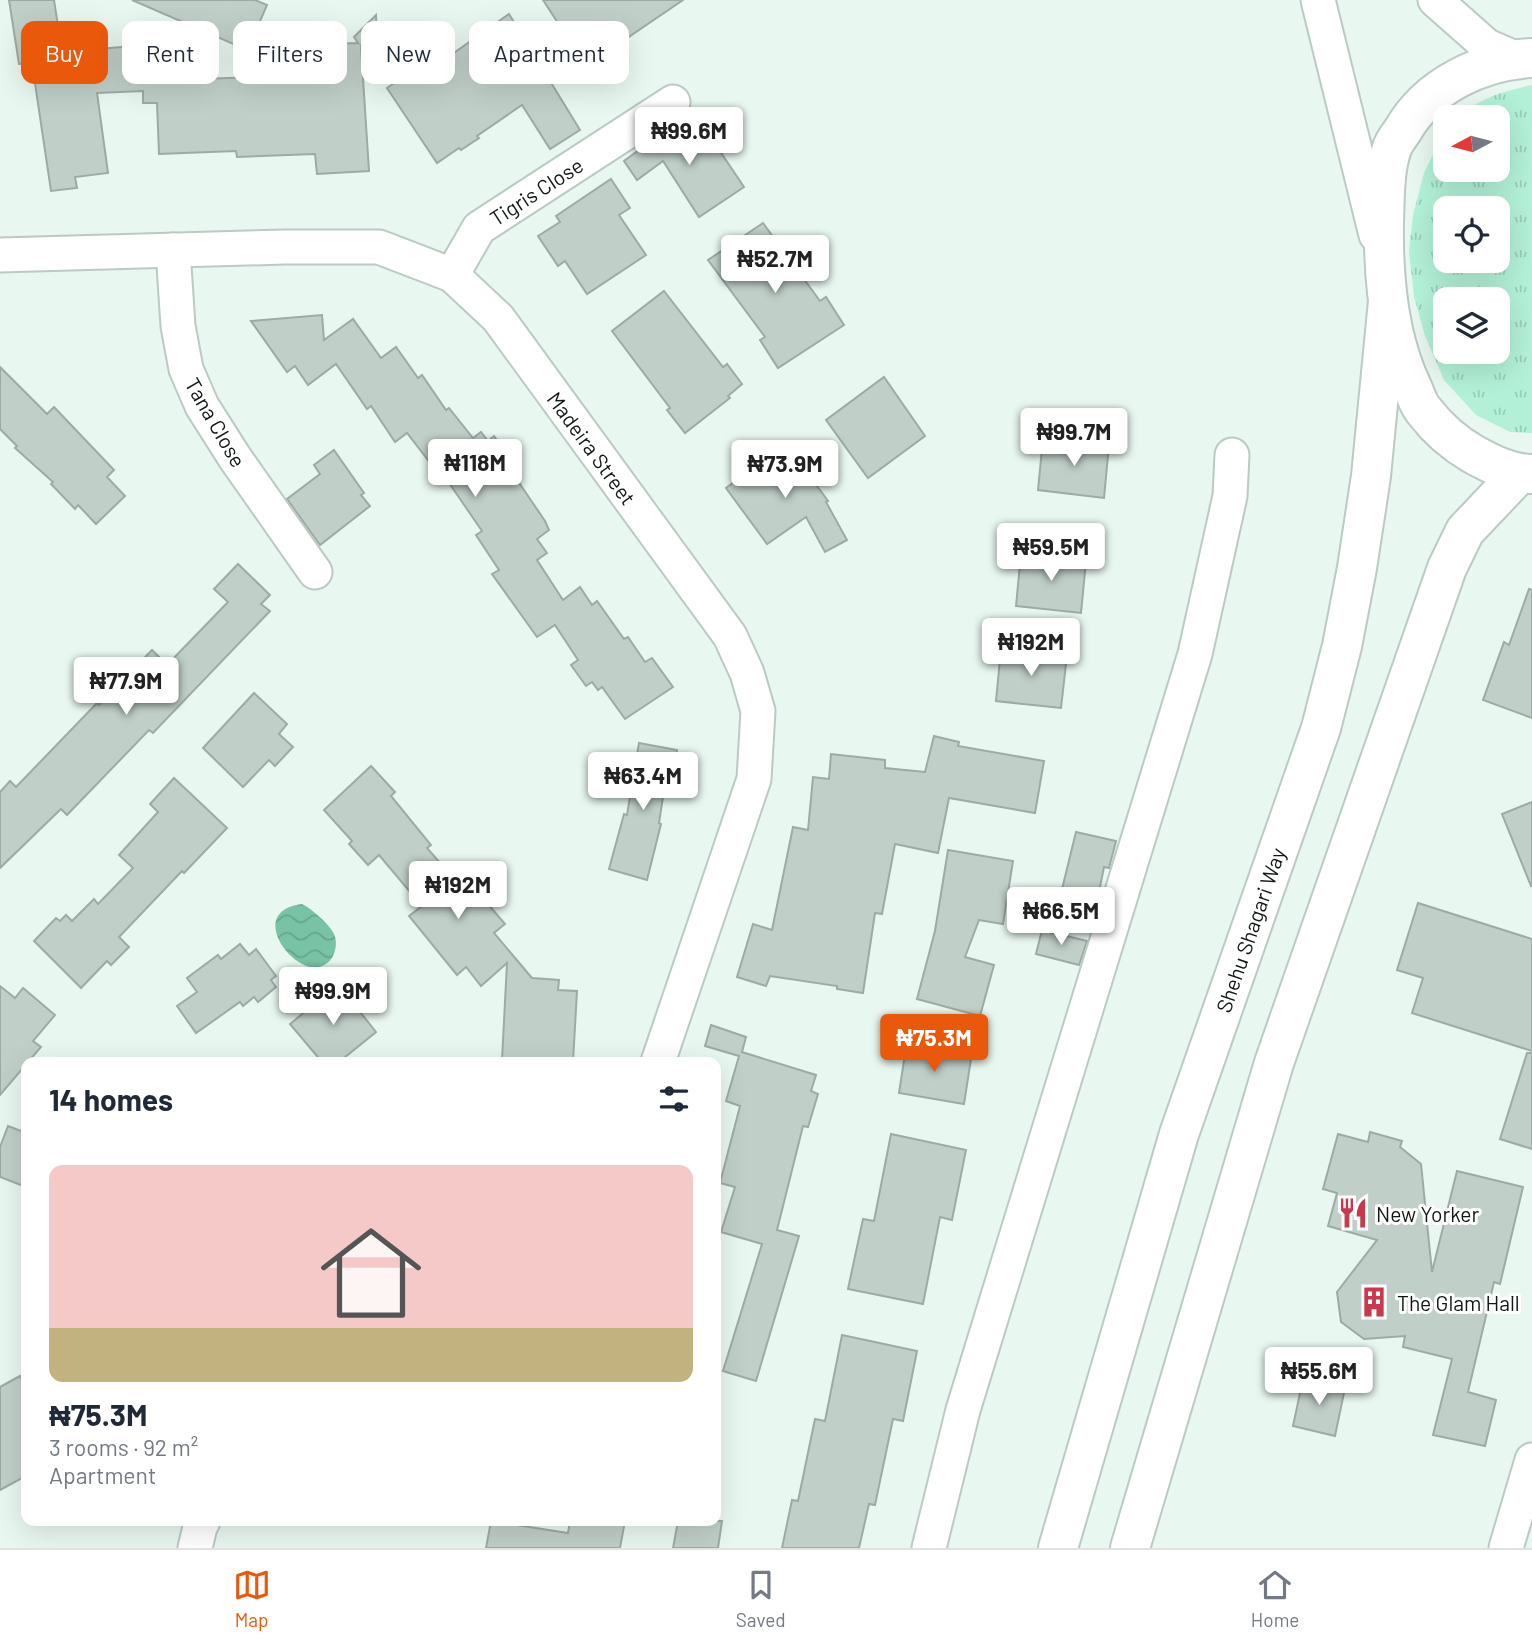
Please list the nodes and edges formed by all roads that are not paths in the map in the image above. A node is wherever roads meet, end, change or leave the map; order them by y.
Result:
1 (1318, 0) edge
2 (1435, 0) edge
3 (1524, 59) edge
4 (673, 102) dead end
5 (173, 250) junction
6 (0, 255) edge
7 (452, 275) junction
8 (1386, 285) junction
9 (1232, 456) dead end
10 (1526, 474) edge
11 (315, 572) dead end
12 (660, 1057) edge
13 (1532, 1460) edge
14 (200, 1526) edge
15 (195, 1548) edge
16 (929, 1548) edge
17 (1058, 1548) edge
18 (1130, 1548) edge
19 (1506, 1548) edge

1 - 8 street
2 - 3 street
3 - 8 main road
4 - 7 street, Tigris Close
5 - 6 street, Madeira Street
5 - 7 street, Madeira Street
5 - 11 street, Tana Close
7 - 12 street, Madeira Street
8 - 10 main road
8 - 17 main road, Shehu Shagari Way
9 - 16 street
10 - 18 main road
13 - 19 street
14 - 15 street

